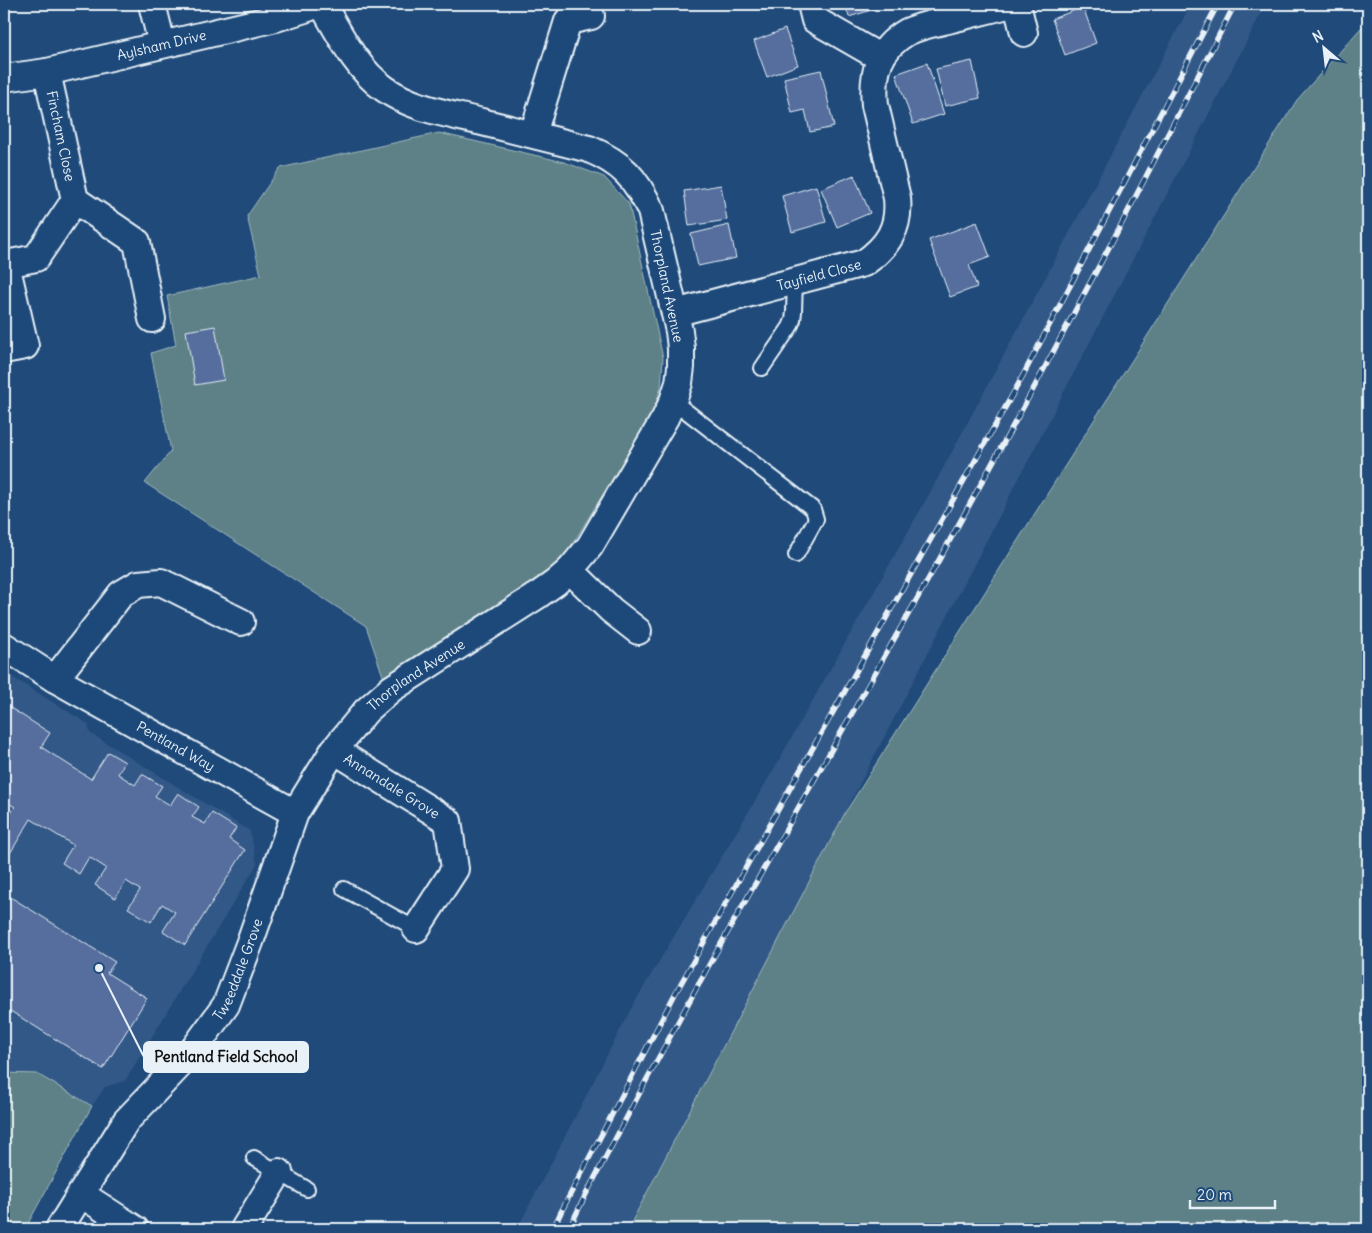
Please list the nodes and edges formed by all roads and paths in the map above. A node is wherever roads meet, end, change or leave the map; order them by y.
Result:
1 (152, 4) edge
2 (320, 4) edge
3 (811, 4) edge
4 (1012, 4) edge
5 (1017, 4) edge
6 (591, 16) dead end
7 (1024, 33) dead end
8 (162, 44) junction
9 (880, 58) junction
10 (46, 72) junction
11 (4, 78) edge
12 (533, 134) junction
13 (75, 200) junction
14 (795, 281) junction
15 (675, 313) junction
16 (152, 319) dead end
17 (4, 350) edge
18 (762, 368) dead end
19 (673, 401) junction
20 (796, 556) dead end
21 (570, 570) junction
22 (241, 622) dead end
23 (638, 631) dead end
24 (4, 646) edge
25 (55, 679) junction
26 (334, 750) junction
27 (295, 813) junction
28 (344, 889) dead end
29 (416, 929) joint
30 (254, 1158) dead end
31 (279, 1172) junction
32 (307, 1189) dead end
33 (82, 1194) junction
34 (59, 1229) edge
35 (135, 1229) edge
36 (244, 1229) edge

1 - 8 street
2 - 8 street, Aylsham Drive
2 - 12 street, Thorpland Avenue
3 - 9 street
4 - 9 street, Tayfield Close
5 - 7 street
6 - 12 street
8 - 10 street, Aylsham Drive
9 - 14 street, Tayfield Close
10 - 11 street, Aylsham Drive
10 - 13 street, Fincham Close
12 - 15 street, Thorpland Avenue
13 - 16 street, Fincham Close
13 - 17 street, Fincham Close
14 - 15 street, Tayfield Close
14 - 18 lane
15 - 19 street, Thorpland Avenue
19 - 20 lane
19 - 21 street, Thorpland Avenue
21 - 23 street
21 - 26 street, Thorpland Avenue
22 - 25 street
24 - 25 street, Pentland Way
25 - 27 street, Pentland Way
26 - 27 street, Thorpland Avenue
26 - 29 street, Annandale Grove
27 - 33 street, Tweeddale Grove
28 - 29 lane
30 - 31 lane
31 - 32 lane
31 - 36 street
33 - 34 street, Tweeddale Grove
33 - 35 street

